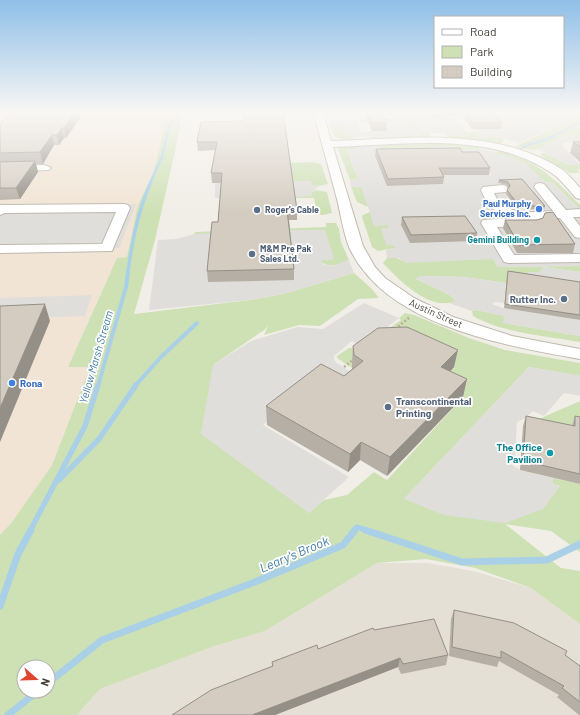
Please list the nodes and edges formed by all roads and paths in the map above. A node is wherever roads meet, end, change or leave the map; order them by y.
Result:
1 (327, 145) edge
2 (479, 145) edge
3 (45, 168) dead end
4 (0, 169) edge
5 (540, 187) dead end
6 (502, 189) dead end
7 (580, 194) edge
8 (0, 210) edge
9 (563, 214) junction
10 (580, 214) edge
11 (535, 222) edge
12 (580, 234) edge
13 (0, 249) edge
14 (580, 258) edge
15 (422, 309) junction
16 (397, 328) junction
17 (404, 331) edge
18 (391, 332) edge
19 (580, 354) edge
20 (356, 358) edge
21 (344, 367) dead end

1 - 15 street, Austin Street
2 - 7 street
3 - 4 street
5 - 9 street
6 - 9 street
8 - 13 street
9 - 10 street
9 - 12 street
11 - 14 street
15 - 16 path
15 - 19 street, Austin Street
16 - 17 path
16 - 18 path
20 - 21 path

